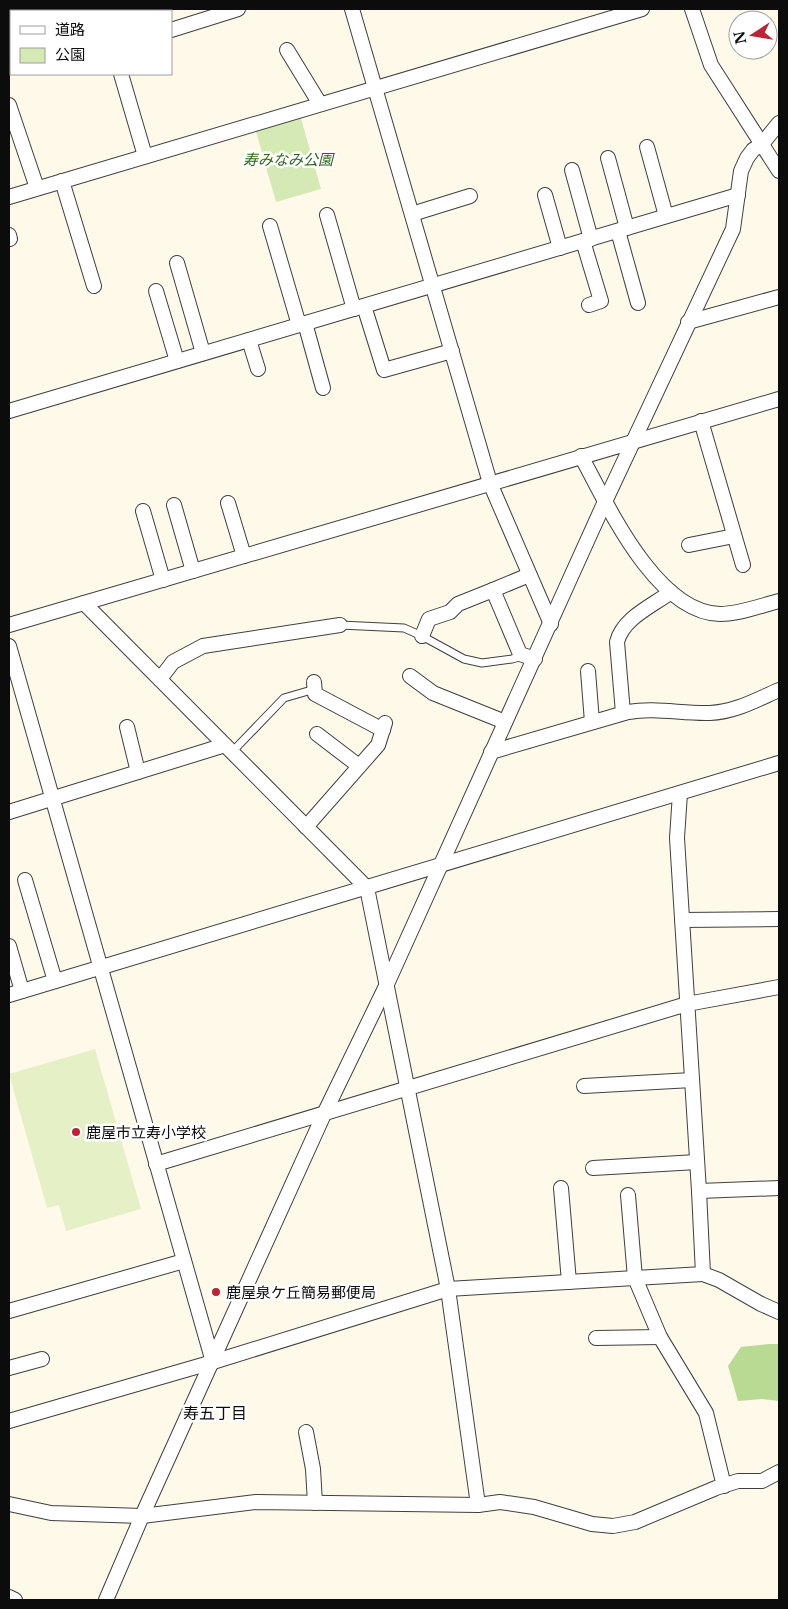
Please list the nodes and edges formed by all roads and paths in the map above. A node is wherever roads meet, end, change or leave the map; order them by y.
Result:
1 (238, 9) edge
2 (352, 9) edge
3 (642, 9) edge
4 (692, 9) edge
5 (172, 30) edge
6 (286, 50) dead end
7 (121, 75) edge
8 (375, 88) junction
9 (320, 104) junction
10 (9, 105) edge
11 (779, 123) edge
12 (762, 144) junction
13 (647, 147) dead end
14 (145, 156) junction
15 (608, 158) dead end
16 (572, 170) dead end
17 (779, 171) edge
18 (62, 181) junction
19 (37, 188) junction
20 (545, 195) dead end
21 (738, 195) junction
22 (470, 196) dead end
23 (9, 197) edge
24 (412, 214) junction
25 (326, 215) dead end
26 (666, 216) junction
27 (270, 226) dead end
28 (622, 229) junction
29 (587, 240) junction
30 (560, 248) junction
31 (177, 263) dead end
32 (94, 286) dead end
33 (433, 286) junction
34 (156, 291) dead end
35 (779, 297) edge
36 (638, 303) dead end
37 (589, 305) dead end
38 (359, 307) junction
39 (688, 322) junction
40 (302, 324) junction
41 (249, 340) junction
42 (452, 351) junction
43 (203, 353) junction
44 (176, 361) junction
45 (258, 369) dead end
46 (323, 388) dead end
47 (779, 399) edge
48 (9, 411) edge
49 (701, 422) junction
50 (634, 441) junction
51 (581, 456) junction
52 (490, 483) junction
53 (228, 502) dead end
54 (605, 502) junction
55 (174, 505) dead end
56 (142, 510) dead end
57 (734, 536) junction
58 (689, 546) dead end
59 (244, 556) junction
60 (743, 565) dead end
61 (193, 571) junction
62 (530, 575) junction
63 (163, 580) junction
64 (493, 590) junction
65 (671, 592) junction
66 (779, 601) edge
67 (84, 603) junction
68 (551, 624) junction
69 (9, 625) edge
70 (340, 625) joint
71 (422, 636) junction
72 (9, 646) edge
73 (529, 657) junction
74 (588, 671) dead end
75 (410, 676) dead end
76 (160, 679) junction
77 (314, 686) joint
78 (779, 690) edge
79 (623, 713) junction
80 (505, 722) junction
81 (592, 722) junction
82 (126, 728) dead end
83 (316, 734) dead end
84 (229, 748) junction
85 (491, 752) junction
86 (779, 764) edge
87 (359, 766) junction
88 (138, 772) junction
89 (680, 793) junction
90 (51, 799) junction
91 (9, 812) edge
92 (306, 827) junction
93 (441, 864) junction
94 (25, 880) dead end
95 (367, 888) junction
96 (779, 919) edge
97 (682, 920) junction
98 (9, 946) edge
99 (99, 967) junction
100 (55, 981) junction
101 (387, 984) junction
102 (779, 987) edge
103 (15, 993) edge
104 (687, 1004) junction
105 (692, 1080) junction
106 (584, 1086) dead end
107 (407, 1089) junction
108 (325, 1112) junction
109 (697, 1162) junction
110 (156, 1164) junction
111 (593, 1168) dead end
112 (561, 1188) dead end
113 (779, 1188) edge
114 (698, 1191) junction
115 (628, 1195) dead end
116 (184, 1261) junction
117 (703, 1274) junction
118 (635, 1278) junction
119 (569, 1282) junction
120 (448, 1289) junction
121 (9, 1311) edge
122 (779, 1312) edge
123 (660, 1337) junction
124 (596, 1338) dead end
125 (42, 1359) dead end
126 (212, 1362) junction
127 (9, 1368) edge
128 (9, 1421) edge
129 (306, 1432) dead end
130 (779, 1472) edge
131 (724, 1486) junction
132 (315, 1503) junction
133 (9, 1504) edge
134 (478, 1505) junction
135 (142, 1516) junction
136 (9, 1597) edge
137 (15, 1600) edge
138 (106, 1600) edge

1 - 5 street
2 - 8 street
3 - 8 street
4 - 12 street
6 - 9 street
7 - 14 street
8 - 9 street
8 - 24 street
9 - 14 street
10 - 19 street
11 - 12 street
12 - 17 street
12 - 21 street
13 - 26 street
14 - 18 street
15 - 28 street
16 - 29 street
18 - 19 street
18 - 32 street
19 - 23 street
20 - 30 street
21 - 26 street
21 - 39 street
22 - 24 street
24 - 33 street
25 - 38 street
26 - 28 street
27 - 40 street
28 - 29 street
28 - 36 street
29 - 30 street
29 - 37 street
30 - 33 street
31 - 43 street
33 - 38 street
33 - 42 street
34 - 44 street
35 - 39 street
38 - 40 street
38 - 42 street
39 - 50 street
40 - 41 street
40 - 46 street
41 - 43 street
41 - 45 street
42 - 52 street
43 - 44 street
44 - 48 street
47 - 49 street
49 - 50 street
49 - 57 street
50 - 51 street
50 - 54 street
51 - 52 street
51 - 54 street
52 - 59 street
52 - 62 street
53 - 59 street
54 - 65 street
54 - 68 street
55 - 61 street
56 - 63 street
57 - 58 street
57 - 60 street
59 - 61 street
61 - 63 street
62 - 64 street
62 - 68 street
63 - 67 street
64 - 71 street
64 - 73 street
65 - 66 street
65 - 79 street
67 - 69 street
67 - 76 street
68 - 73 street
70 - 71 lane
70 - 76 street
71 - 73 lane
72 - 90 street
73 - 80 street
74 - 81 street
75 - 80 street
76 - 84 street
77 - 84 lane
77 - 87 street
78 - 79 street
79 - 81 street
80 - 85 street
81 - 85 street
82 - 88 street
83 - 87 street
84 - 88 street
84 - 92 street
85 - 93 street
86 - 89 street
87 - 92 street
88 - 90 street
89 - 93 street
89 - 97 street
90 - 91 street
90 - 99 street
92 - 95 street
93 - 95 street
93 - 101 street
94 - 100 street
95 - 99 street
95 - 101 street
96 - 97 street
97 - 104 street
98 - 103 street
99 - 100 street
99 - 110 street
100 - 103 street
101 - 107 street
101 - 108 street
102 - 104 street
104 - 105 street
104 - 107 street
105 - 106 street
105 - 109 street
107 - 108 street
107 - 120 street
108 - 110 street
108 - 126 street
109 - 111 street
109 - 114 street
110 - 116 street
112 - 119 street
113 - 114 street
114 - 117 street
115 - 118 street
116 - 121 street
116 - 126 street
117 - 118 street
117 - 122 street
118 - 119 street
118 - 123 street
119 - 120 street
120 - 126 street
120 - 134 street
123 - 124 street
123 - 131 street
125 - 127 street
126 - 128 street
126 - 135 street
129 - 132 street
130 - 131 street
131 - 134 street
132 - 134 street
132 - 135 street
133 - 135 street
135 - 138 street
136 - 137 street

